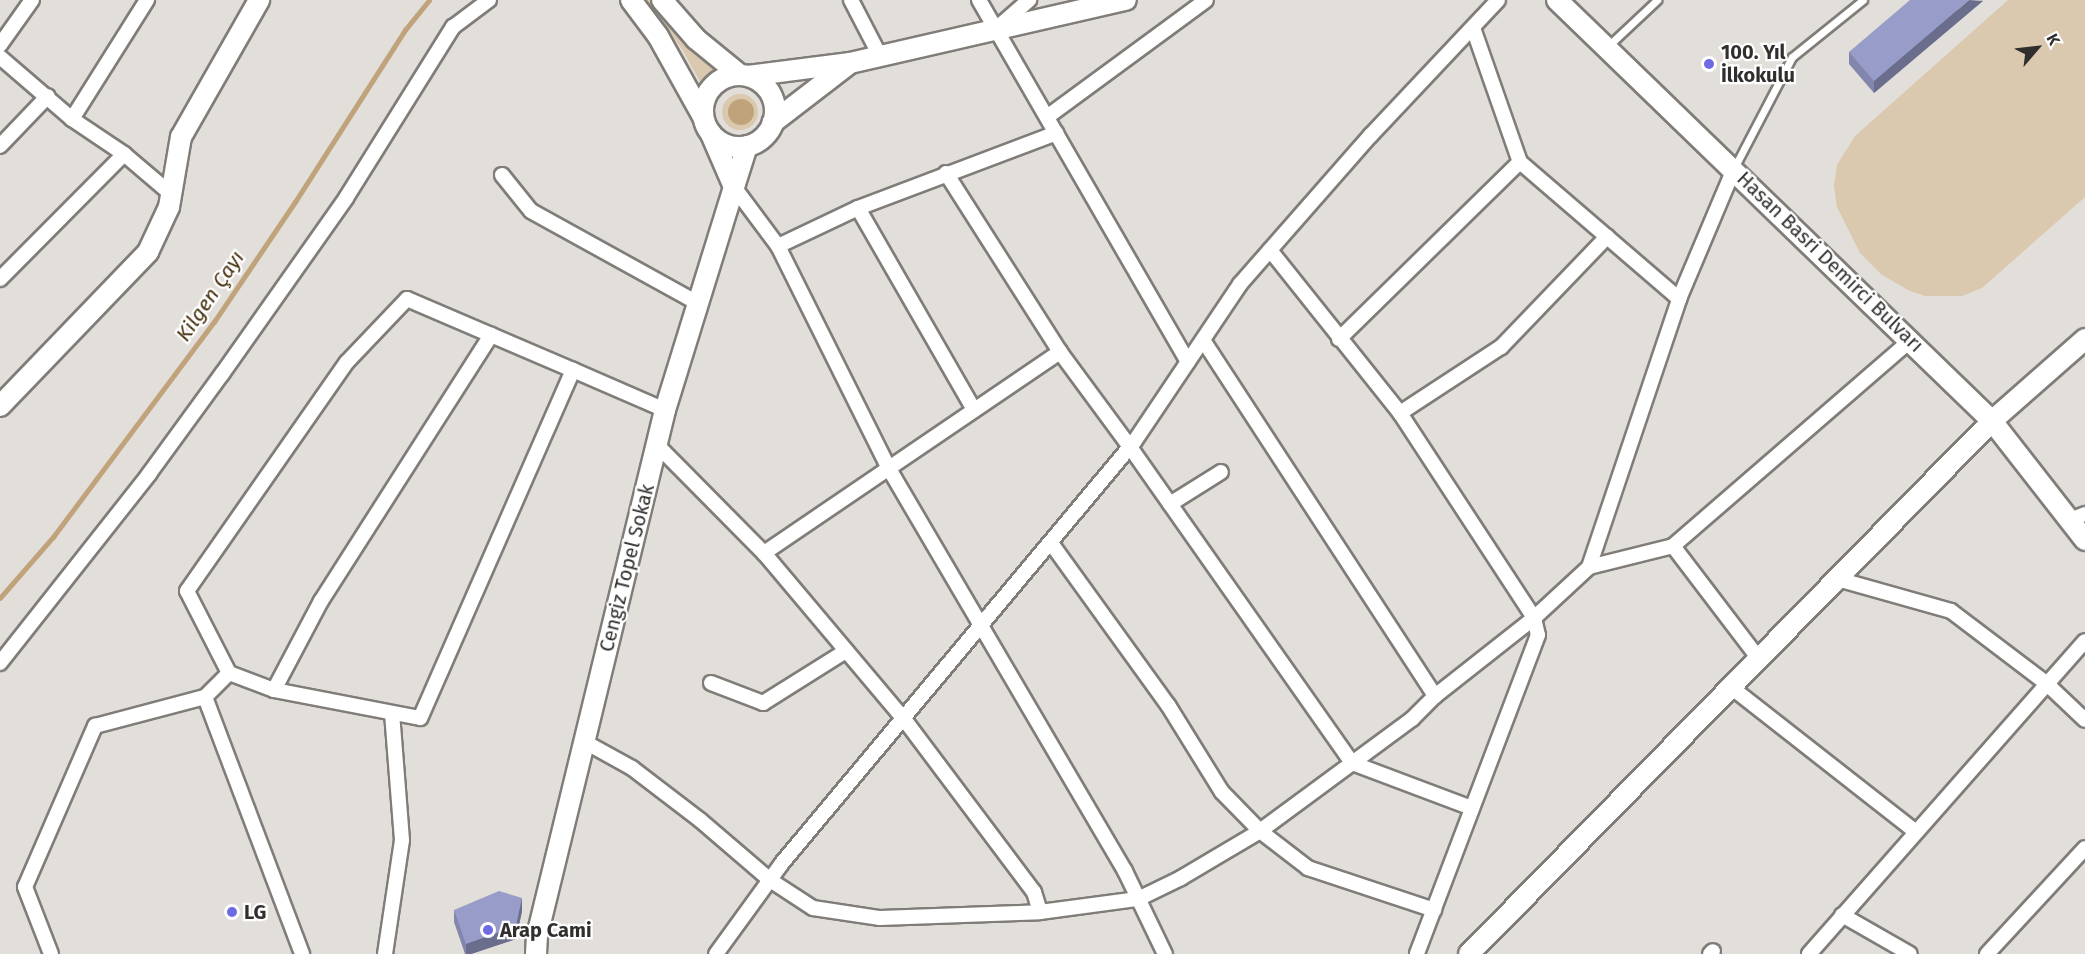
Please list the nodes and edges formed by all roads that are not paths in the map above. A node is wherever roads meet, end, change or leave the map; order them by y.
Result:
1 (32, 0) edge
2 (147, 0) edge
3 (259, 0) edge
4 (489, 0) edge
5 (631, 0) edge
6 (662, 0) edge
7 (850, 0) edge
8 (979, 0) edge
9 (1029, 0) edge
10 (1126, 0) edge
11 (1206, 0) edge
12 (1498, 0) edge
13 (1557, 0) edge
14 (1657, 0) edge
15 (1863, 0) edge
16 (1473, 28) junction
17 (995, 30) junction
18 (0, 45) edge
19 (1607, 47) junction
20 (880, 56) junction
21 (0, 57) edge
22 (850, 63) junction
23 (744, 75) junction
24 (48, 96) junction
25 (1047, 117) junction
26 (72, 119) junction
27 (772, 123) junction
28 (706, 124) junction
29 (1056, 133) junction
30 (0, 146) edge
31 (747, 146) junction
32 (124, 154) junction
33 (1520, 162) junction
34 (1734, 169) junction
35 (946, 173) junction
36 (502, 175) dead end
37 (734, 187) junction
38 (171, 194) junction
39 (858, 208) junction
40 (1607, 237) junction
41 (778, 246) junction
42 (1270, 250) junction
43 (0, 279) edge
44 (1680, 299) junction
45 (698, 303) junction
46 (491, 335) junction
47 (1339, 339) junction
48 (2085, 339) edge
49 (1203, 340) junction
50 (1911, 340) junction
51 (1060, 352) junction
52 (1188, 362) junction
53 (573, 370) junction
54 (0, 406) edge
55 (665, 410) junction
56 (974, 410) junction
57 (1400, 413) junction
58 (1992, 421) junction
59 (657, 445) junction
60 (1130, 447) junction
61 (888, 467) junction
62 (1221, 472) dead end
63 (1170, 504) junction
64 (2078, 517) edge
65 (2085, 540) edge
66 (1051, 543) junction
67 (1673, 546) junction
68 (764, 553) junction
69 (1589, 567) junction
70 (1837, 579) junction
71 (1534, 618) junction
72 (982, 627) junction
73 (2085, 641) edge
74 (846, 651) junction
75 (1759, 659) junction
76 (0, 663) edge
77 (229, 673) junction
78 (711, 683) dead end
79 (2047, 684) junction
80 (1731, 687) junction
81 (274, 690) junction
82 (1435, 696) junction
83 (205, 697) junction
84 (392, 713) junction
85 (904, 719) junction
86 (2085, 720) edge
87 (585, 741) junction
88 (1352, 763) junction
89 (1472, 808) junction
90 (1260, 831) junction
91 (1916, 832) junction
92 (2085, 848) edge
93 (770, 880) junction
94 (1138, 899) junction
95 (1434, 910) junction
96 (1040, 912) junction
97 (1842, 915) junction
98 (51, 954) edge
99 (302, 954) edge
100 (385, 954) edge
101 (536, 954) edge
102 (716, 954) edge
103 (1165, 954) edge
104 (1417, 954) edge
105 (1469, 954) edge
106 (1809, 954) edge
107 (1910, 954) edge
108 (1987, 954) edge

1 - 18 street
2 - 26 street
3 - 38 street
4 - 76 street
5 - 28 street
6 - 23 street
7 - 20 street
8 - 17 street
9 - 17 street
10 - 17 street
11 - 25 street
12 - 16 street
13 - 19 street, Hasan Basri Demirci Bulvarı
14 - 19 lane
15 - 34 lane
16 - 33 street
16 - 42 street
17 - 20 street
17 - 25 street
19 - 34 street, Hasan Basri Demirci Bulvarı
20 - 22 street
21 - 24 street
22 - 23 street
22 - 27 street
23 - 27 street
23 - 28 street
24 - 26 street
24 - 30 street
25 - 29 street
26 - 32 street
27 - 31 street
28 - 31 street
28 - 37 street
29 - 35 street
29 - 52 street
31 - 37 street, Cengiz Topel Sokak
32 - 38 street
32 - 43 street
33 - 40 street
33 - 47 street
34 - 44 street
34 - 50 street, Hasan Basri Demirci Bulvarı
35 - 39 street
35 - 51 street
36 - 45 street
37 - 41 street
37 - 45 street, Cengiz Topel Sokak
38 - 54 street
39 - 41 street
39 - 56 street
40 - 44 street
40 - 57 street
41 - 61 street
42 - 47 street
42 - 49 street
44 - 69 street
45 - 55 street, Cengiz Topel Sokak
46 - 53 street
46 - 77 street
46 - 81 street
47 - 57 street
48 - 58 street
49 - 52 street
49 - 82 street
50 - 58 street, Hasan Basri Demirci Bulvarı
50 - 67 street
51 - 56 street
51 - 60 street
52 - 60 street
53 - 55 street
53 - 84 street
55 - 59 street, Cengiz Topel Sokak
56 - 61 street
57 - 71 street
58 - 64 street, Hasan Basri Demirci Bulvarı
58 - 70 street
59 - 68 street
59 - 87 street, Cengiz Topel Sokak
60 - 63 street
60 - 66 street
61 - 68 street
61 - 72 street
62 - 63 street
63 - 88 street
64 - 65 street, Hasan Basri Demirci Bulvarı
66 - 72 street
66 - 90 street
67 - 69 street
67 - 75 street
68 - 74 street
69 - 71 street
70 - 75 street
70 - 79 street
71 - 82 street
71 - 89 street
72 - 85 street
72 - 94 street
73 - 79 street
74 - 78 street
74 - 85 street
75 - 80 street
77 - 81 street
77 - 83 street
79 - 86 street
79 - 91 street
80 - 91 street
80 - 105 street
81 - 84 street
82 - 88 street
83 - 98 street
83 - 99 street
84 - 100 street
85 - 93 street
85 - 96 street
87 - 93 street
87 - 101 street, Cengiz Topel Sokak
88 - 89 street
88 - 90 street
89 - 95 street
90 - 94 street
90 - 95 street
91 - 97 street
92 - 108 street
93 - 96 street
93 - 102 street
94 - 96 street
94 - 103 street
95 - 104 street
97 - 106 street
97 - 107 street

